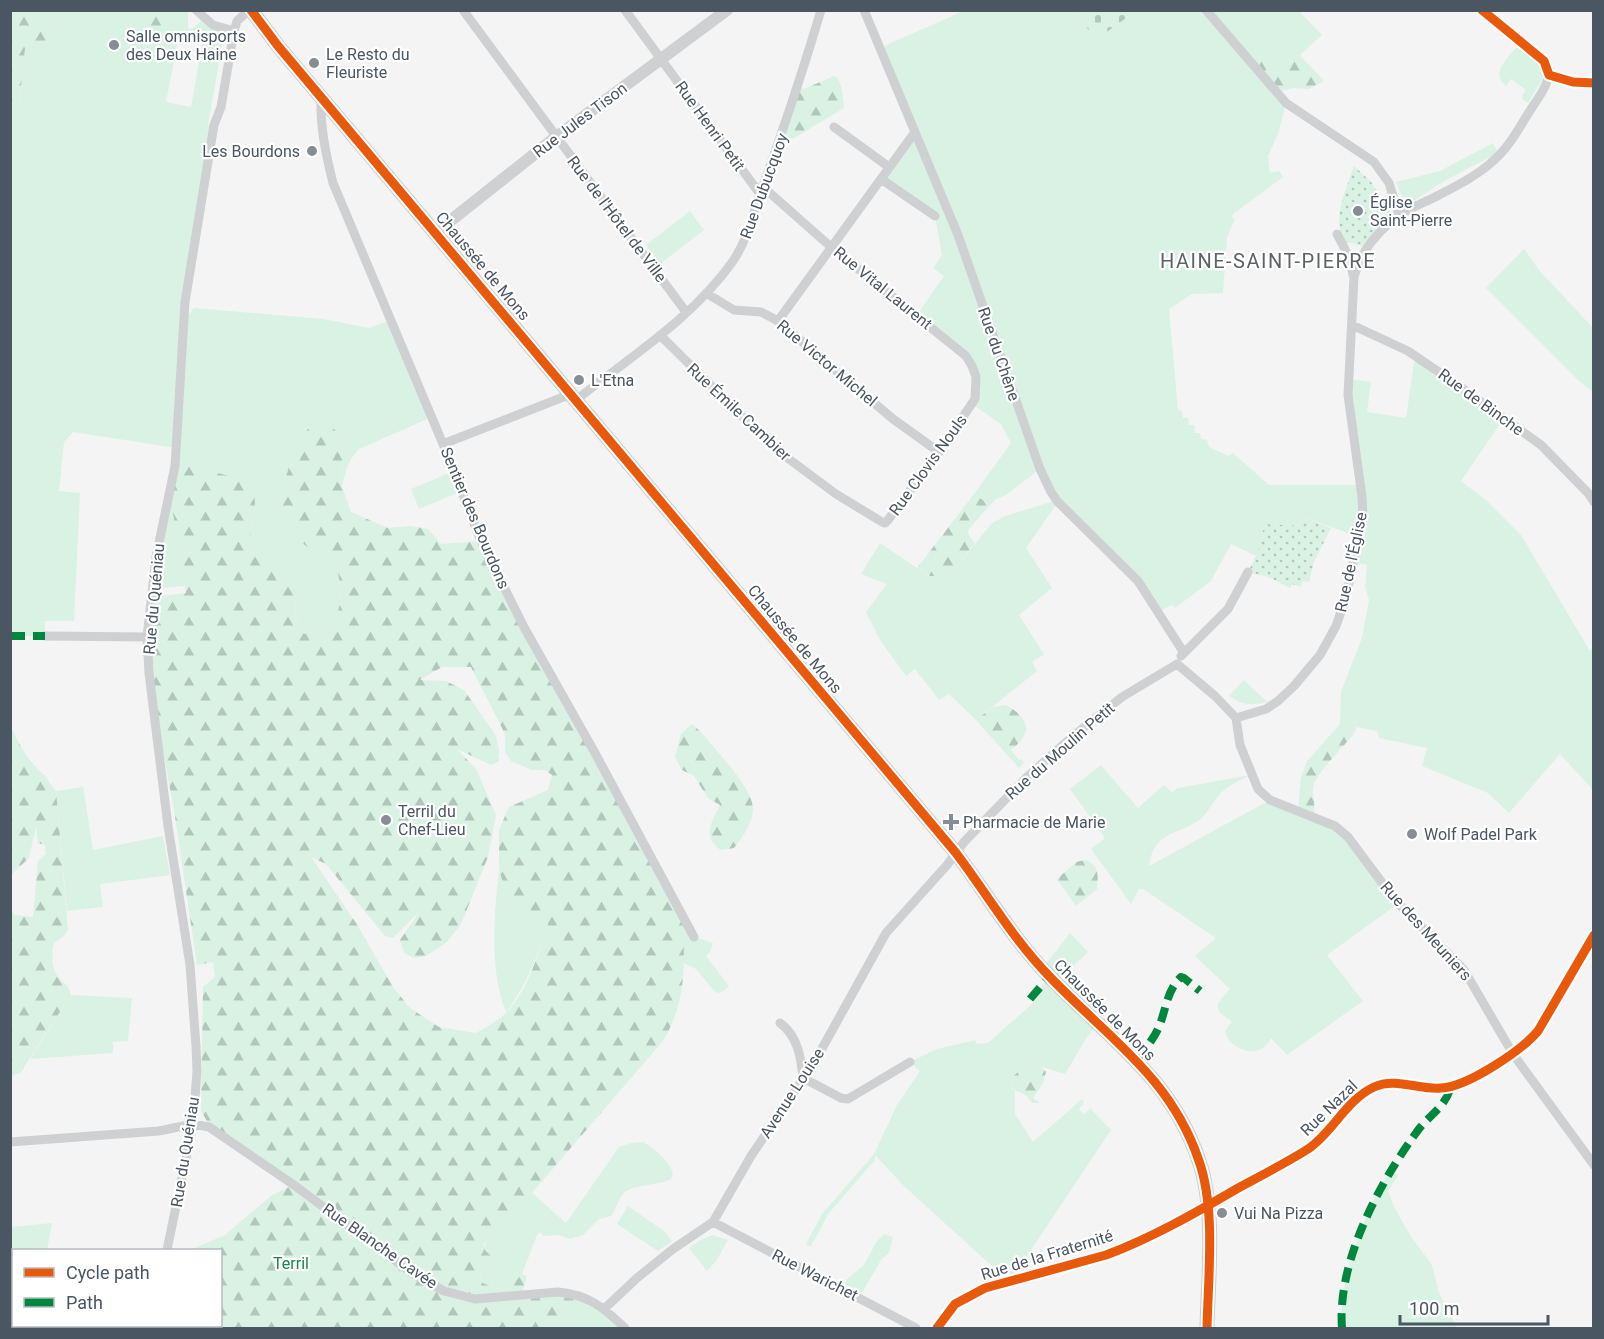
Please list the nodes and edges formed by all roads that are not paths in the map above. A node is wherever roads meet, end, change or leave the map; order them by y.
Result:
1 (196, 10) edge
2 (250, 10) edge
3 (463, 10) edge
4 (625, 10) edge
5 (727, 10) edge
6 (821, 10) edge
7 (864, 10) edge
8 (1206, 10) edge
9 (1482, 10) edge
10 (234, 31) junction
11 (660, 59) junction
12 (1549, 75) junction
13 (1593, 82) edge
14 (321, 98) junction
15 (834, 127) dead end
16 (915, 132) junction
17 (556, 137) junction
18 (889, 167) junction
19 (881, 179) junction
20 (761, 190) junction
21 (1399, 215) junction
22 (935, 216) dead end
23 (435, 233) junction
24 (1337, 234) dead end
25 (831, 247) junction
26 (1354, 277) junction
27 (706, 293) junction
28 (686, 312) junction
29 (778, 321) junction
30 (1352, 325) junction
31 (660, 335) junction
32 (573, 397) junction
33 (972, 404) joint
34 (443, 444) junction
35 (939, 452) junction
36 (1593, 502) edge
37 (882, 522) joint
38 (1248, 572) dead end
39 (45, 636) dead end
40 (147, 638) junction
41 (1184, 653) junction
42 (1177, 664) junction
43 (1236, 718) junction
44 (956, 853) junction
45 (1593, 935) edge
46 (694, 937) dead end
47 (780, 1023) dead end
48 (1513, 1054) junction
49 (910, 1062) dead end
50 (803, 1078) junction
51 (193, 1124) junction
52 (10, 1142) edge
53 (1593, 1165) edge
54 (1208, 1206) junction
55 (713, 1222) junction
56 (166, 1249) edge
57 (604, 1309) junction
58 (625, 1329) edge
59 (916, 1329) edge
60 (937, 1329) edge
61 (1207, 1329) edge

1 - 10 street
2 - 10 street, Rue du Quéniau
2 - 14 main road, Chaussée de Mons
3 - 17 street, Rue de l'Hôtel de Ville
4 - 11 street, Rue Henri Petit
5 - 11 street, Rue Jules Tison
6 - 20 street, Rue Dubucquoy
7 - 16 street, Rue du Chêne
8 - 21 street
9 - 12 street
10 - 40 street, Rue du Quéniau
11 - 17 street, Rue Jules Tison
11 - 20 street, Rue Henri Petit
12 - 13 street
12 - 21 street, Rue de l'Église
14 - 23 main road, Chaussée de Mons
14 - 34 street, Sentier des Bourdons
15 - 18 street
16 - 18 street
16 - 41 street, Rue du Chêne
17 - 23 street, Rue Jules Tison
17 - 28 street, Rue de l'Hôtel de Ville
18 - 19 street
19 - 22 street
19 - 25 street
20 - 25 street, Rue Vital Laurent
20 - 27 street, Rue Dubucquoy
21 - 26 street, Rue de l'Église
23 - 32 main road, Chaussée de Mons
24 - 26 street, Rue de l'Église
25 - 29 street
25 - 33 street, Rue Vital Laurent
26 - 30 street, Rue de l'Église
27 - 28 street, Rue Dubucquoy
27 - 29 street, Rue Victor Michel
28 - 31 street, Rue Dubucquoy
29 - 35 street, Rue Victor Michel
30 - 36 street, Rue de Binche
30 - 43 street, Rue de l'Église
31 - 32 street, Rue Dubucquoy
31 - 37 street, Rue Émile Cambier
32 - 34 street, Rue Dubucquoy
32 - 44 main road, Chaussée de Mons
33 - 35 street, Rue Clovis Nouls
34 - 46 street, Sentier des Bourdons
35 - 37 street, Rue Clovis Nouls
38 - 41 street
39 - 40 street
40 - 51 street, Rue du Quéniau
41 - 42 street
42 - 43 street
42 - 44 street, Rue du Moulin Petit
43 - 48 street, Rue des Meuniers
44 - 50 street, Avenue Louise
44 - 54 main road, Chaussée de Mons
45 - 48 street, Rue Nazal
47 - 50 street
48 - 53 street, Rue des Meuniers
48 - 54 street, Rue Nazal
49 - 50 street
50 - 55 street, Avenue Louise
51 - 52 street
51 - 56 street, Rue du Quéniau
51 - 57 street, Rue Blanche Cavée
54 - 60 street, Rue de la Fraternité
54 - 61 main road, Chaussée de Mons
55 - 57 street, Avenue Louise
55 - 59 street, Rue Warichet
57 - 58 street

